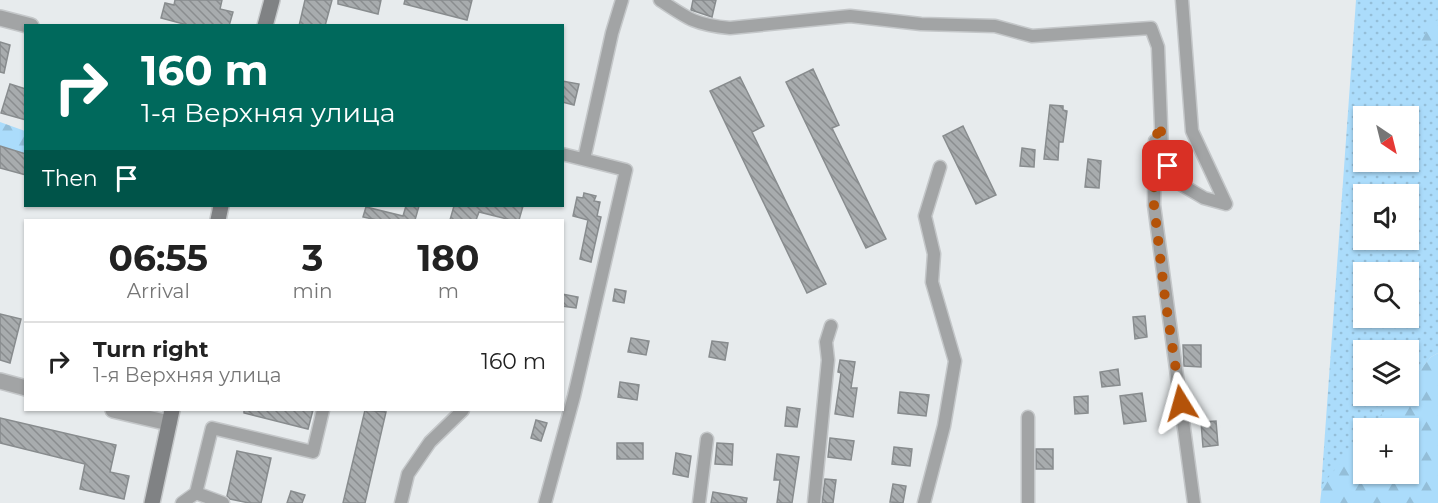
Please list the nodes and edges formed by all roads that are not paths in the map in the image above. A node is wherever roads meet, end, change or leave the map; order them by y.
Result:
1 (272, 0) edge
2 (622, 0) edge
3 (660, 0) edge
4 (1182, 0) edge
5 (0, 18) edge
6 (24, 24) edge
7 (266, 24) edge
8 (1161, 124) junction
9 (564, 154) edge
10 (584, 159) junction
11 (940, 167) dead end
12 (831, 326) dead end
13 (0, 381) edge
14 (24, 387) edge
15 (123, 411) edge
16 (323, 411) edge
17 (462, 411) edge
18 (171, 416) edge
19 (1028, 417) dead end
20 (707, 440) dead end
21 (196, 493) junction
22 (152, 503) edge
23 (182, 503) edge
24 (223, 503) edge
25 (401, 503) edge
26 (545, 503) edge
27 (699, 503) edge
28 (814, 503) edge
29 (924, 503) edge
30 (1028, 503) edge
31 (1194, 503) edge

1 - 7 main road
2 - 10 street
3 - 8 street
4 - 8 street
5 - 6 street
8 - 31 street
9 - 10 street
10 - 26 street
11 - 29 street
12 - 28 street
13 - 14 street
15 - 18 street
16 - 21 street
17 - 25 street
18 - 22 main road
19 - 30 street
20 - 27 street
21 - 23 street
21 - 24 street

